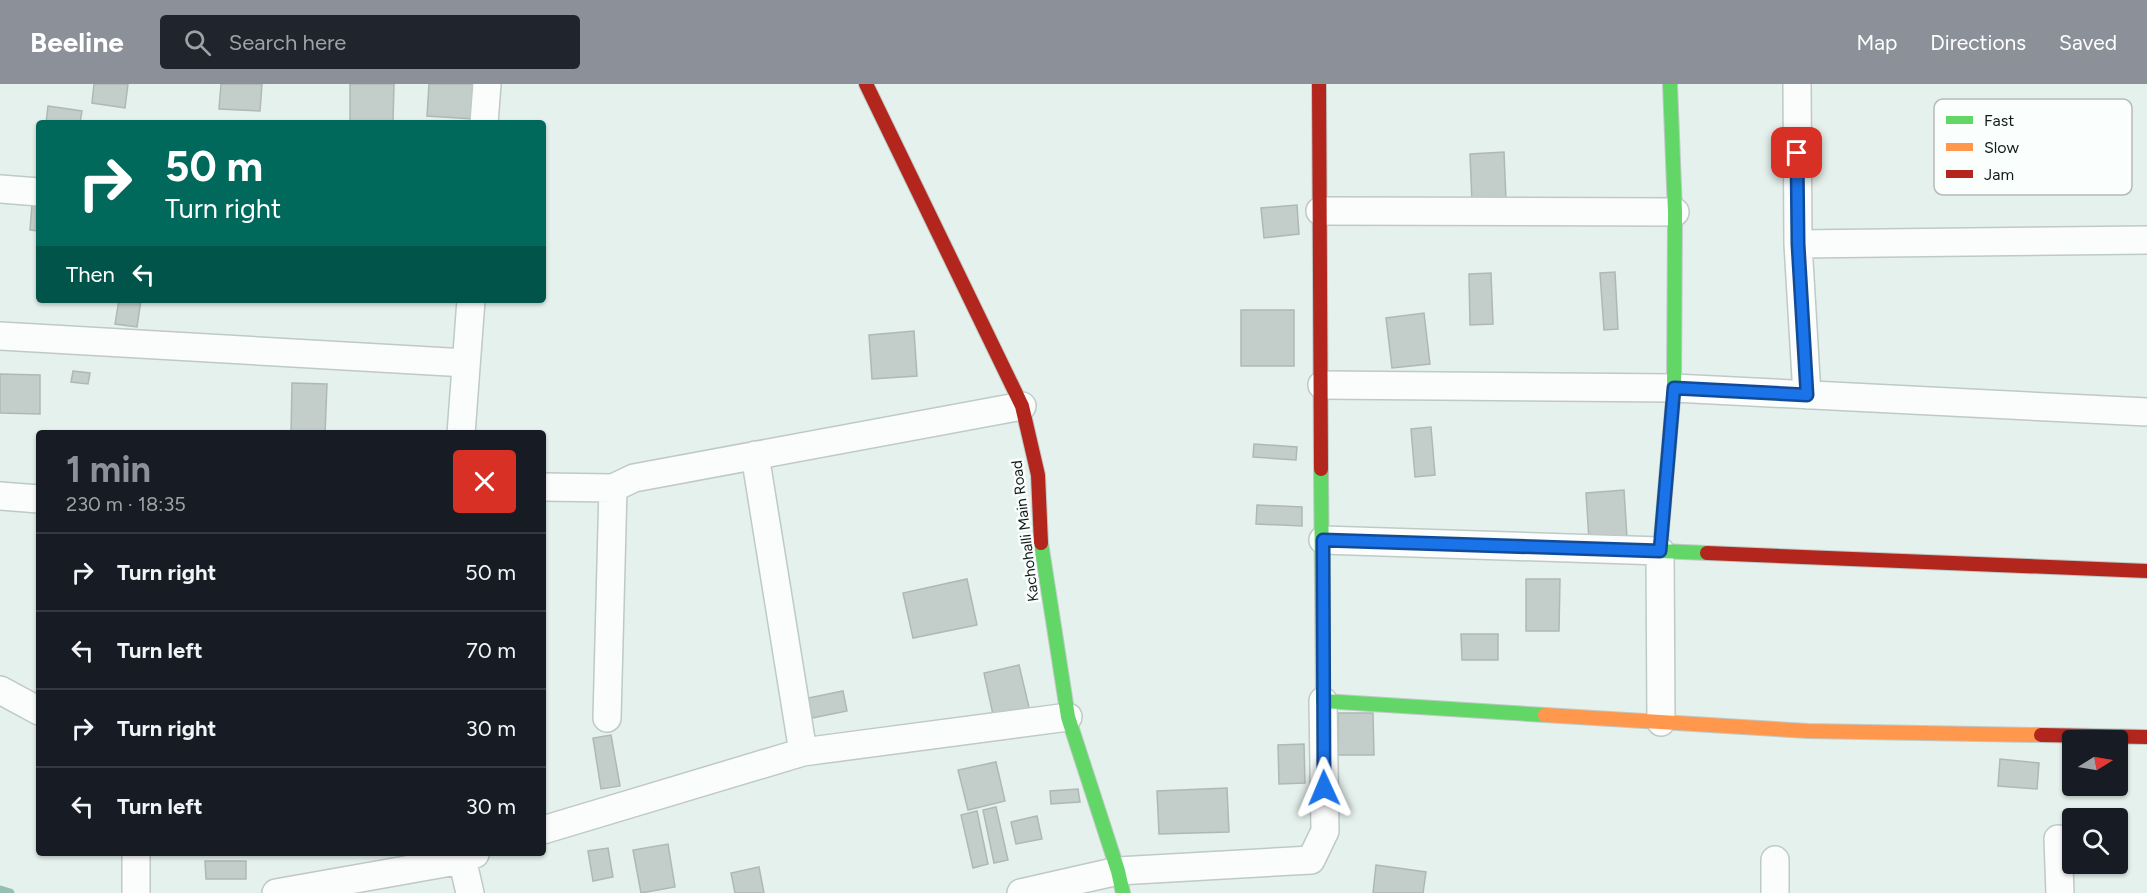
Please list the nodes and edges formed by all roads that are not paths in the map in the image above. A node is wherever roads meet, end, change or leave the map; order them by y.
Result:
1 (487, 84) edge
2 (866, 84) edge
3 (1319, 84) edge
4 (1670, 84) edge
5 (1797, 84) edge
6 (484, 120) edge
7 (0, 189) edge
8 (36, 192) edge
9 (1320, 211) junction
10 (1675, 212) junction
11 (2147, 240) edge
12 (1798, 244) junction
13 (471, 303) edge
14 (0, 336) edge
15 (466, 363) junction
16 (1322, 385) junction
17 (1674, 388) junction
18 (1807, 395) junction
19 (1022, 406) junction
20 (2147, 412) edge
21 (461, 430) edge
22 (755, 455) junction
23 (546, 486) edge
24 (614, 488) junction
25 (0, 496) edge
26 (36, 499) edge
27 (1323, 540) junction
28 (1660, 551) junction
29 (2147, 571) edge
30 (0, 690) edge
31 (1323, 701) junction
32 (36, 709) edge
33 (1068, 717) junction
34 (607, 718) dead end
35 (1660, 722) junction
36 (2147, 737) edge
37 (803, 752) junction
38 (546, 829) edge
39 (2058, 840) dead end
40 (136, 856) edge
41 (466, 856) edge
42 (1775, 860) dead end
43 (1120, 882) edge
44 (136, 893) edge
45 (276, 893) edge
46 (470, 893) edge
47 (1021, 893) edge
48 (1775, 893) edge
49 (2060, 893) edge

1 - 6 street
2 - 19 street, Kachohalli Main Road
3 - 9 street
4 - 10 street
5 - 12 street
7 - 8 street
9 - 10 street
9 - 16 street
10 - 17 street
11 - 12 street
12 - 18 street
13 - 15 street
14 - 15 street
15 - 21 street
16 - 17 street
16 - 27 street
17 - 18 street
17 - 28 street
18 - 20 street
19 - 22 street
19 - 33 street, Kachohalli Main Road
22 - 24 street
22 - 37 street
23 - 24 street
24 - 34 street
25 - 26 street
27 - 28 street
27 - 31 street
28 - 29 street
28 - 35 street
30 - 32 street
31 - 35 street
31 - 43 street
33 - 37 street
33 - 43 street, Kachohalli Main Road
35 - 36 street
37 - 38 street
39 - 49 street
40 - 44 street
41 - 45 street
41 - 46 street
42 - 48 street
43 - 47 street

